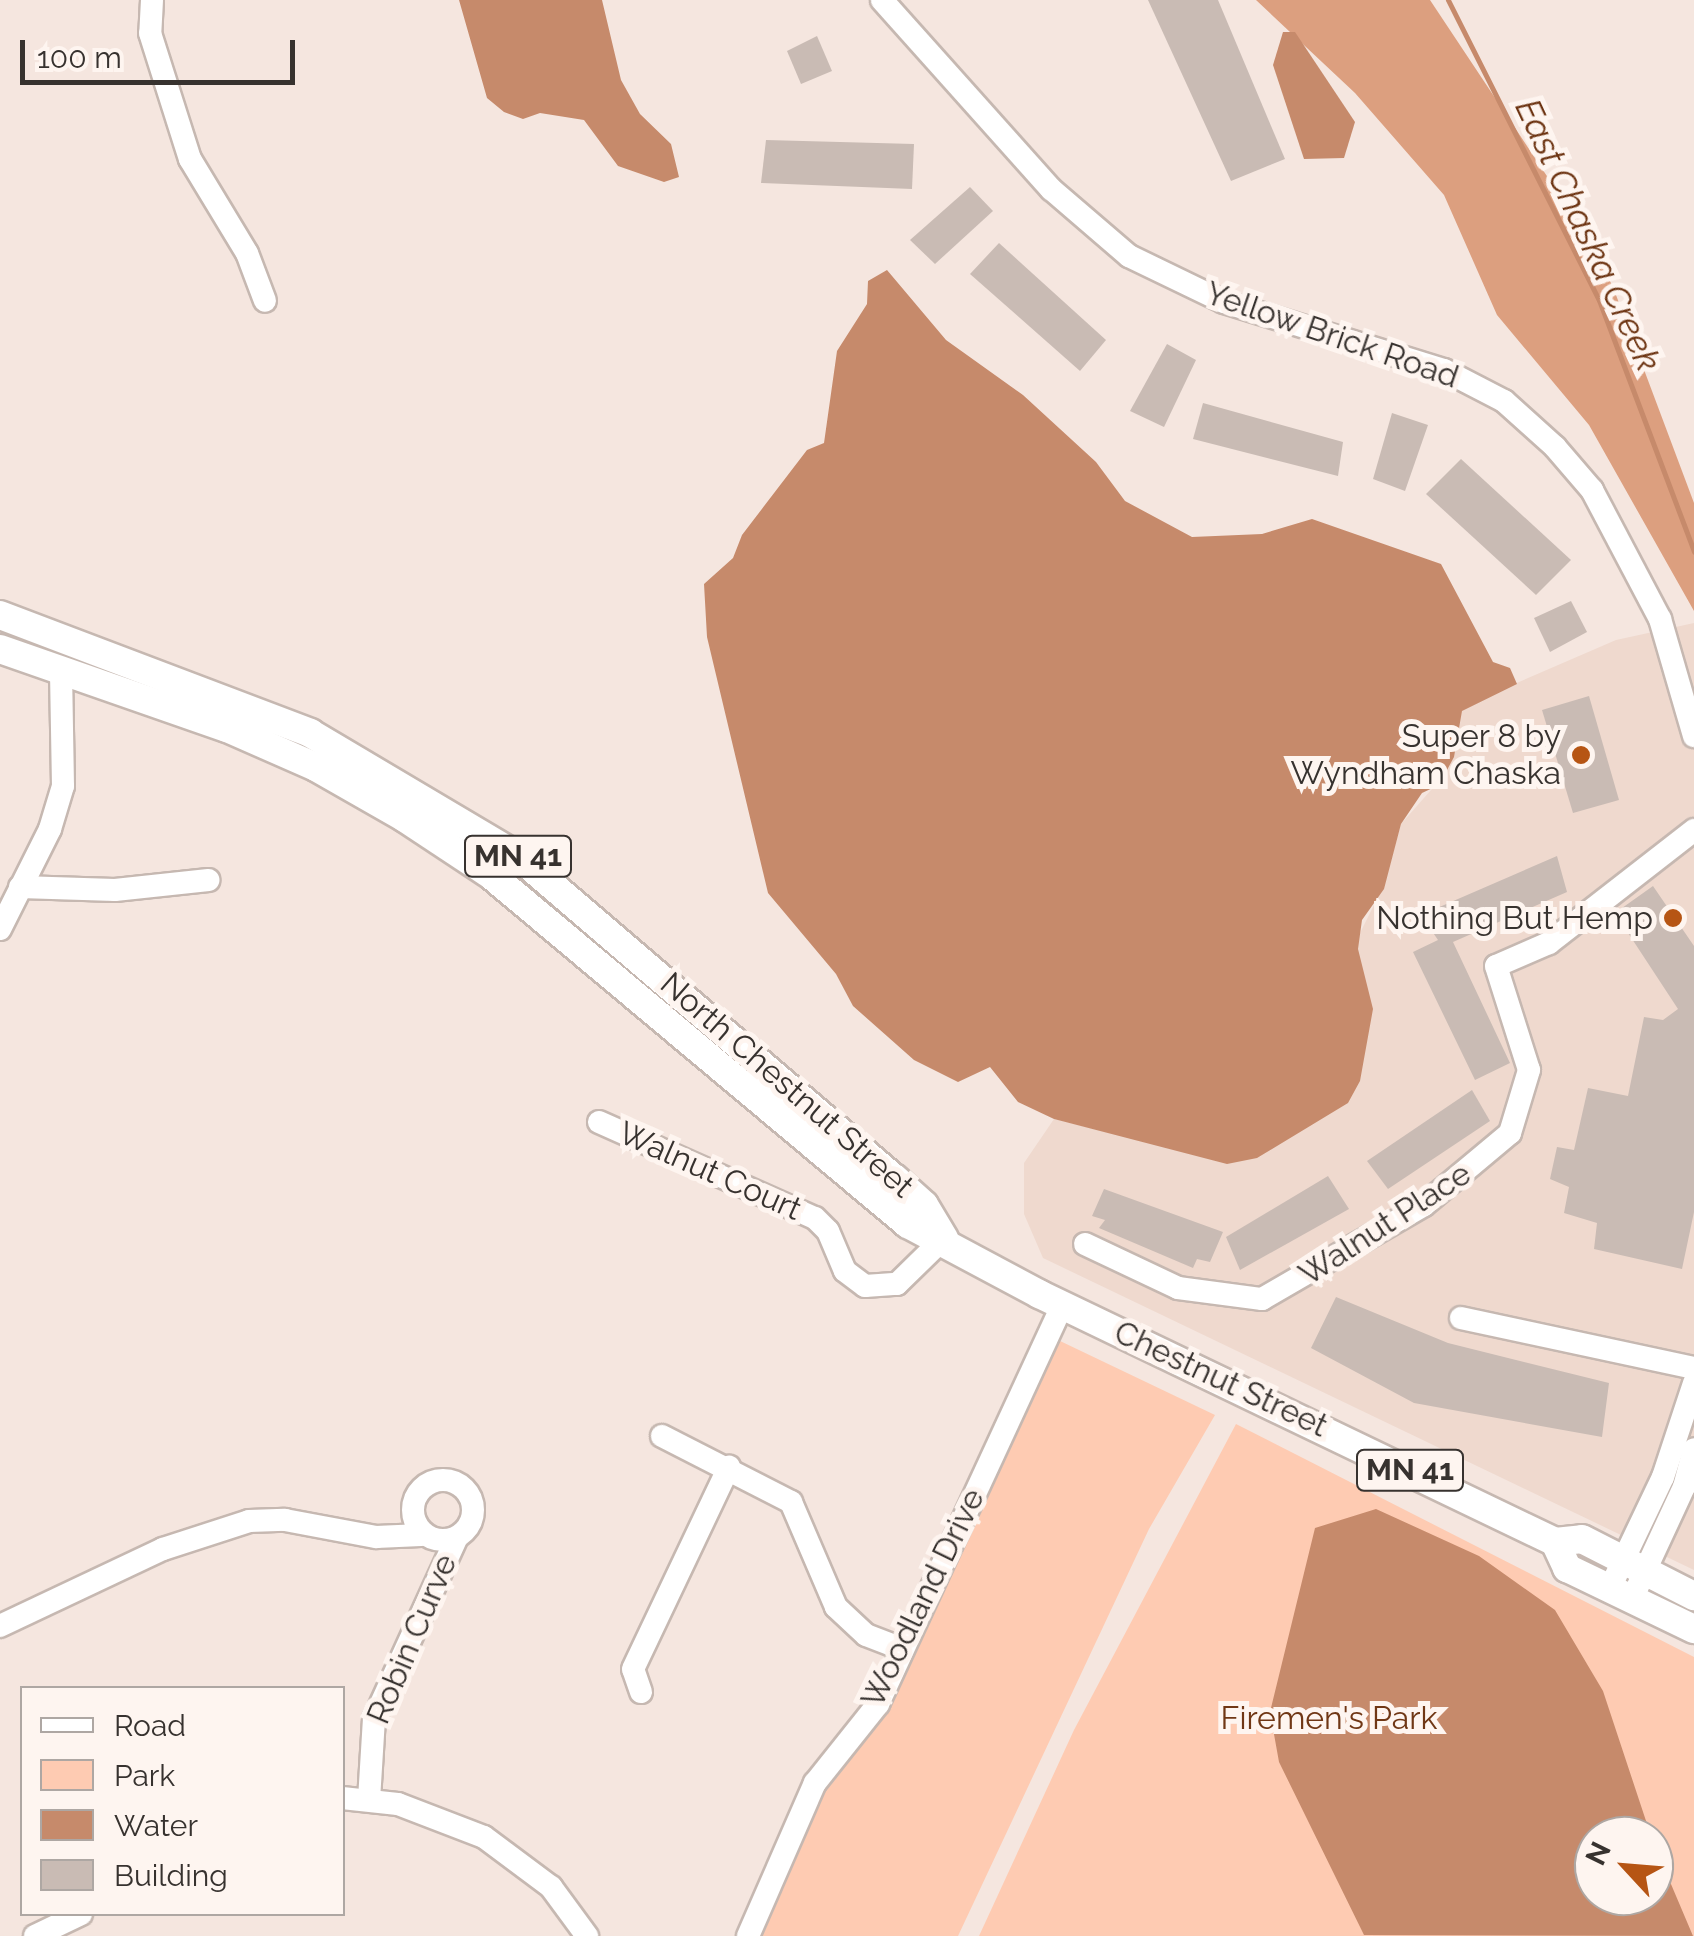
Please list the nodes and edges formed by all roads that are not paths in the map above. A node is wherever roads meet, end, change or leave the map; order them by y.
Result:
1 (152, 0) edge
2 (882, 0) edge
3 (265, 302) dead end
4 (0, 615) edge
5 (0, 649) edge
6 (61, 669) junction
7 (1694, 736) edge
8 (1694, 830) edge
9 (208, 880) dead end
10 (20, 887) junction
11 (0, 929) edge
12 (599, 1122) dead end
13 (944, 1238) junction
14 (1085, 1244) dead end
15 (1062, 1305) junction
16 (1460, 1318) dead end
17 (1694, 1368) edge
18 (1694, 1384) edge
19 (662, 1436) dead end
20 (1694, 1449) edge
21 (728, 1467) junction
22 (421, 1534) junction
23 (456, 1539) junction
24 (1555, 1542) junction
25 (1635, 1565) junction
26 (1621, 1593) junction
27 (1694, 1596) edge
28 (0, 1626) edge
29 (1694, 1628) edge
30 (902, 1650) junction
31 (641, 1692) dead end
32 (345, 1798) edge
33 (369, 1800) junction
34 (77, 1916) edge
35 (35, 1936) edge
36 (587, 1936) edge
37 (748, 1936) edge

1 - 3 street
2 - 7 street, Yellow Brick Road
4 - 13 main road, North Chestnut Street / MN 41
5 - 6 main road, North Chestnut Street / MN 41
6 - 10 street
6 - 13 main road, North Chestnut Street / MN 41
8 - 14 street, Walnut Place
9 - 10 street
10 - 11 street
12 - 13 street, Walnut Court
13 - 15 main road, Chestnut Street / MN 41
15 - 24 main road, Chestnut Street / MN 41
15 - 30 street, Woodland Drive
16 - 17 street
18 - 25 street
19 - 21 street
20 - 25 street
21 - 30 street
21 - 31 street
22 - 23 street, Robin Curve
22 - 23 street, Robin Curve
22 - 28 street
23 - 33 street, Robin Curve
24 - 25 main road, Chestnut Street / MN 41
24 - 26 main road, Chestnut Street / MN 41
25 - 26 street
25 - 27 main road, Chestnut Street / MN 41
26 - 29 main road, Chestnut Street / MN 41
30 - 37 street, Woodland Drive
32 - 33 street
33 - 36 street
34 - 35 street

